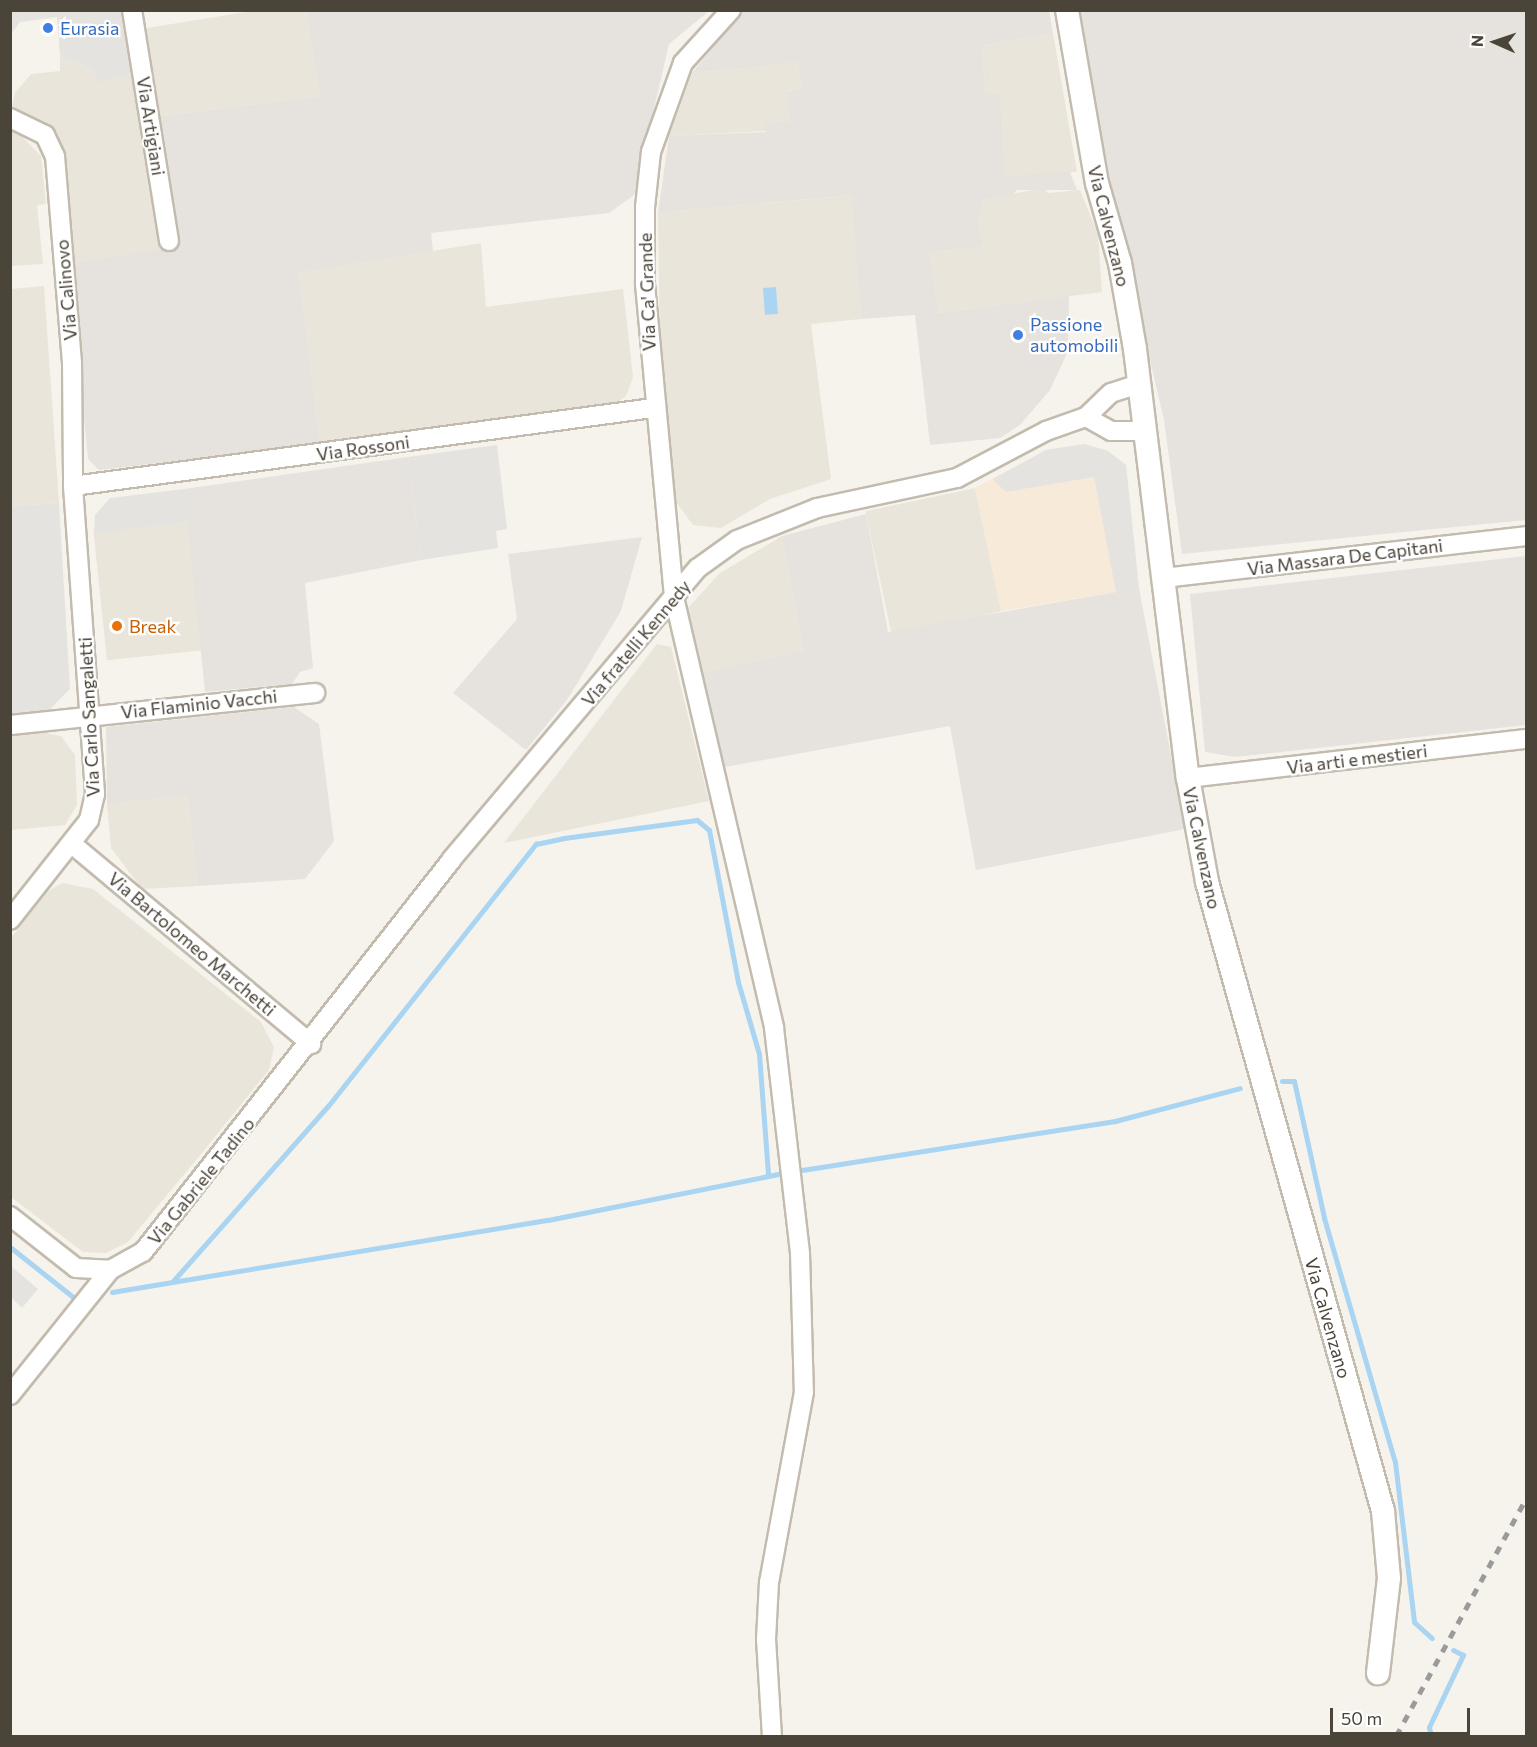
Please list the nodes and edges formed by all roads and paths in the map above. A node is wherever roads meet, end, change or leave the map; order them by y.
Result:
1 (132, 10) edge
2 (731, 10) edge
3 (1067, 10) edge
4 (10, 118) edge
5 (169, 241) dead end
6 (1138, 384) junction
7 (653, 408) junction
8 (1086, 417) junction
9 (1144, 431) junction
10 (73, 486) junction
11 (1527, 536) edge
12 (1164, 578) junction
13 (674, 597) junction
14 (315, 693) dead end
15 (92, 715) junction
16 (10, 725) edge
17 (1527, 739) edge
18 (1188, 778) junction
19 (72, 844) junction
20 (10, 920) edge
21 (311, 1044) junction
22 (10, 1216) edge
23 (110, 1270) junction
24 (10, 1395) edge
25 (1378, 1673) dead end
26 (772, 1737) edge

1 - 5 street, Via Artigiani
2 - 7 street, Via Ca' Grande
3 - 6 street, Via Calvenzano
4 - 10 street, Via Calinovo
6 - 8 street, Via fratelli Kennedy
6 - 9 street, Via Calvenzano
7 - 10 street, Via Rossoni
7 - 13 street, Via Ca' Grande
8 - 9 street
8 - 13 street, Via fratelli Kennedy
9 - 12 street, Via Calvenzano
10 - 15 street, Via Carlo Sangaletti
11 - 12 street, Via Massara De Capitani
12 - 18 street, Via Calvenzano
13 - 21 street, Via fratelli Kennedy
13 - 26 street, Via Ca' Grande
14 - 15 street, Via Flaminio Vacchi
15 - 16 street, Via Flaminio Vacchi
15 - 19 street, Via Carlo Sangaletti
17 - 18 street, Via arti e mestieri
18 - 25 street, Via Calvenzano
19 - 20 street, Via Carlo Sangaletti
19 - 21 street, Via Bartolomeo Marchetti
21 - 23 street, Via Gabriele Tadino
22 - 23 street
23 - 24 street

